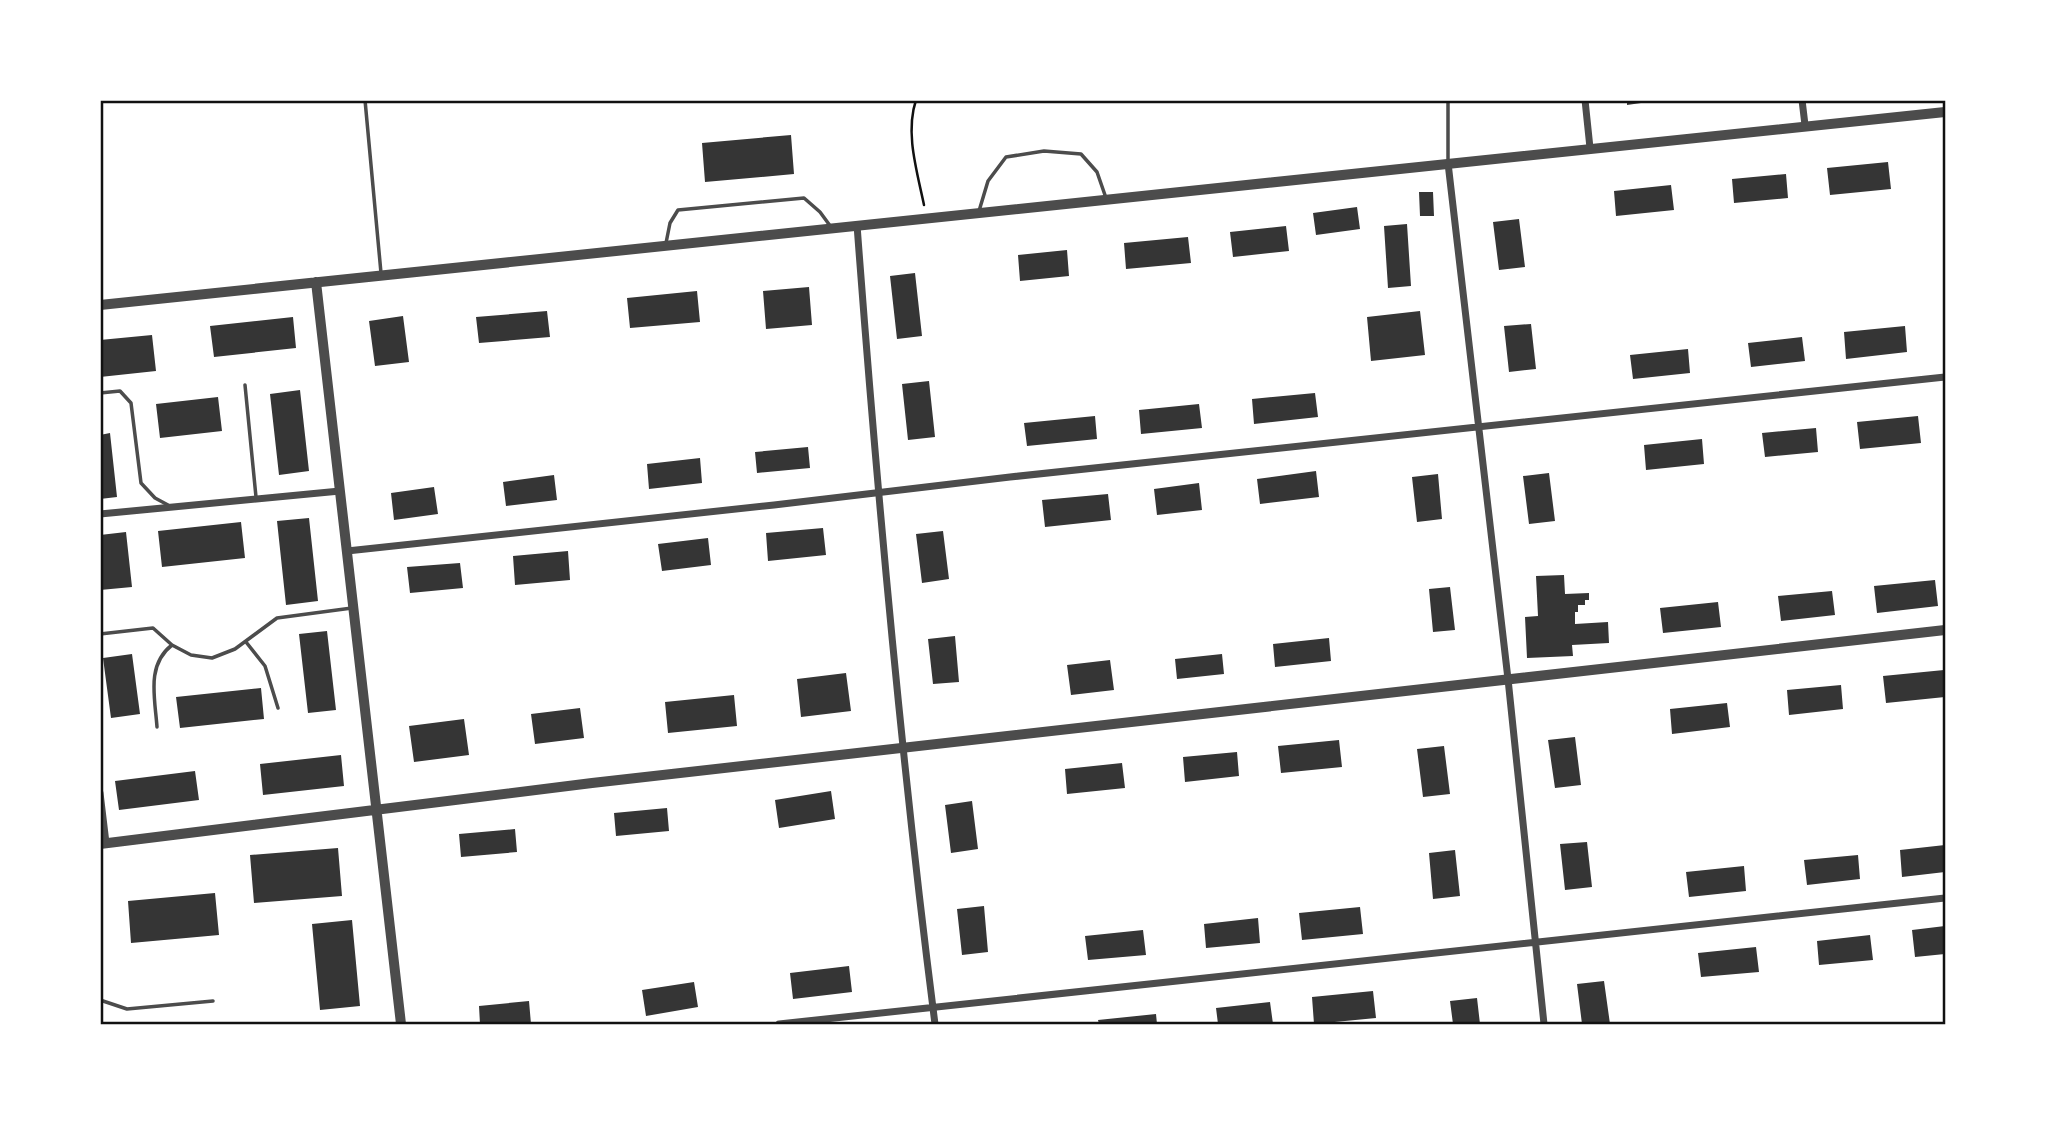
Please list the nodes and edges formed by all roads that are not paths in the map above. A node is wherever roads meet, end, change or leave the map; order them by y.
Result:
1 (365, 100) edge
2 (1448, 100) edge
3 (1585, 100) edge
4 (1802, 100) edge
5 (1945, 112) edge
6 (1805, 125) junction
7 (1590, 148) junction
8 (1448, 163) junction
9 (1106, 199) junction
10 (978, 213) junction
11 (857, 225) junction
12 (831, 228) junction
13 (665, 246) junction
14 (381, 276) junction
15 (316, 282) junction
16 (100, 305) edge
17 (1945, 377) edge
18 (245, 385) dead end
19 (100, 393) edge
20 (1479, 427) junction
21 (340, 491) junction
22 (877, 493) junction
23 (256, 499) junction
24 (173, 507) junction
25 (100, 514) edge
26 (347, 551) junction
27 (354, 607) junction
28 (1945, 630) edge
29 (100, 634) edge
30 (246, 642) junction
31 (172, 645) junction
32 (1508, 679) junction
33 (278, 708) dead end
34 (157, 727) dead end
35 (903, 749) junction
36 (100, 793) edge
37 (377, 810) junction
38 (103, 844) edge
39 (1945, 898) edge
40 (1535, 941) junction
41 (100, 1000) edge
42 (213, 1000) dead end
43 (932, 1007) junction
44 (401, 1024) edge
45 (779, 1024) edge
46 (934, 1024) edge
47 (1544, 1024) edge

1 - 14 lane
2 - 8 lane
3 - 7 street
4 - 6 street
5 - 6 street
6 - 7 street
7 - 8 street
8 - 9 street
8 - 20 street
9 - 10 street
9 - 10 lane
10 - 11 street
11 - 12 street
11 - 22 street
12 - 13 street
12 - 13 lane
13 - 14 street
14 - 15 street
15 - 16 street
15 - 21 street
17 - 20 street
18 - 23 lane
19 - 24 lane
20 - 22 street
20 - 32 street
21 - 23 street
21 - 26 street
22 - 26 street
22 - 35 street
23 - 24 street
24 - 25 street
26 - 27 street
27 - 30 lane
27 - 37 street
28 - 32 street
29 - 31 lane
30 - 31 lane
30 - 33 lane
31 - 34 lane
32 - 35 street
32 - 40 street
35 - 37 street
35 - 43 street
36 - 38 street
37 - 38 street
37 - 44 street
39 - 40 street
40 - 43 street
40 - 47 street
41 - 42 lane
43 - 45 street
43 - 46 street

